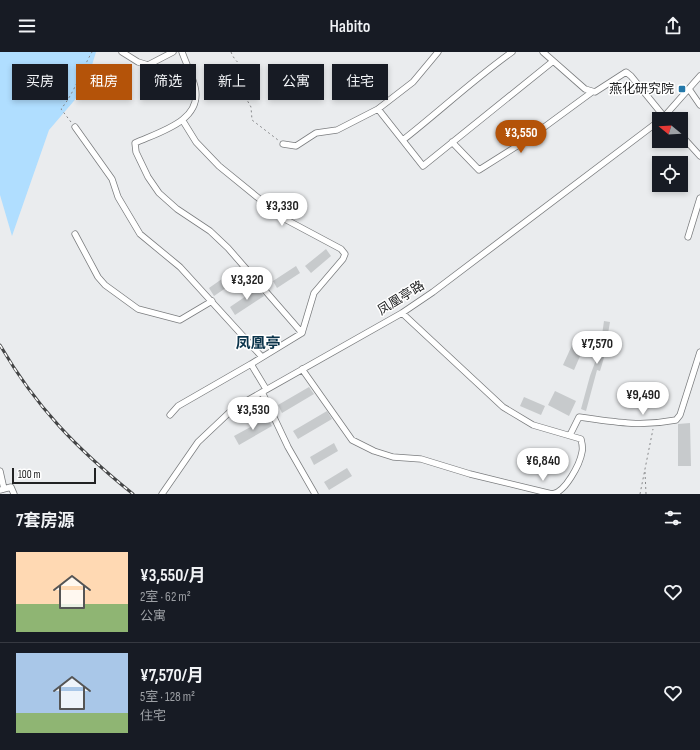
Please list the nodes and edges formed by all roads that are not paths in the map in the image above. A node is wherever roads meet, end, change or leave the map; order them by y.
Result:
1 (122, 52) edge
2 (173, 52) edge
3 (182, 52) edge
4 (438, 52) edge
5 (512, 52) edge
6 (543, 52) edge
7 (552, 62) junction
8 (700, 76) edge
9 (689, 89) junction
10 (592, 92) junction
11 (700, 105) edge
12 (378, 109) junction
13 (659, 112) edge
14 (669, 112) edge
15 (183, 121) junction
16 (652, 126) edge
17 (75, 127) road end
18 (403, 140) junction
19 (452, 142) junction
20 (688, 143) edge
21 (283, 144) road end
22 (700, 156) edge
23 (700, 198) edge
24 (75, 234) dead end
25 (688, 237) dead end
26 (212, 301) junction
27 (402, 313) junction
28 (302, 333) junction
29 (700, 352) edge
30 (262, 357) junction
31 (251, 364) junction
32 (302, 369) junction
33 (264, 390) junction
34 (170, 415) dead end
35 (570, 434) junction
36 (0, 472) edge
37 (2, 489) edge
38 (14, 494) edge
39 (162, 494) edge
40 (315, 494) edge

1 - 2 street
3 - 15 street
4 - 12 street
5 - 18 street
6 - 7 street
7 - 10 street
7 - 19 street
8 - 9 street
9 - 11 street
9 - 14 street
10 - 13 street
10 - 19 street
12 - 18 street
12 - 21 street
15 - 28 street
15 - 28 street
16 - 27 street, 凤凰亭路
17 - 26 street
18 - 19 street
20 - 22 street
23 - 25 street
24 - 26 street
26 - 30 street
27 - 32 street, 凤凰亭路
27 - 35 street
28 - 30 street
29 - 35 street
30 - 31 street
31 - 33 street
31 - 34 street
32 - 33 street, 凤凰亭路
32 - 35 street
33 - 39 street, 凤凰亭路
33 - 40 street
36 - 37 street
37 - 38 street

